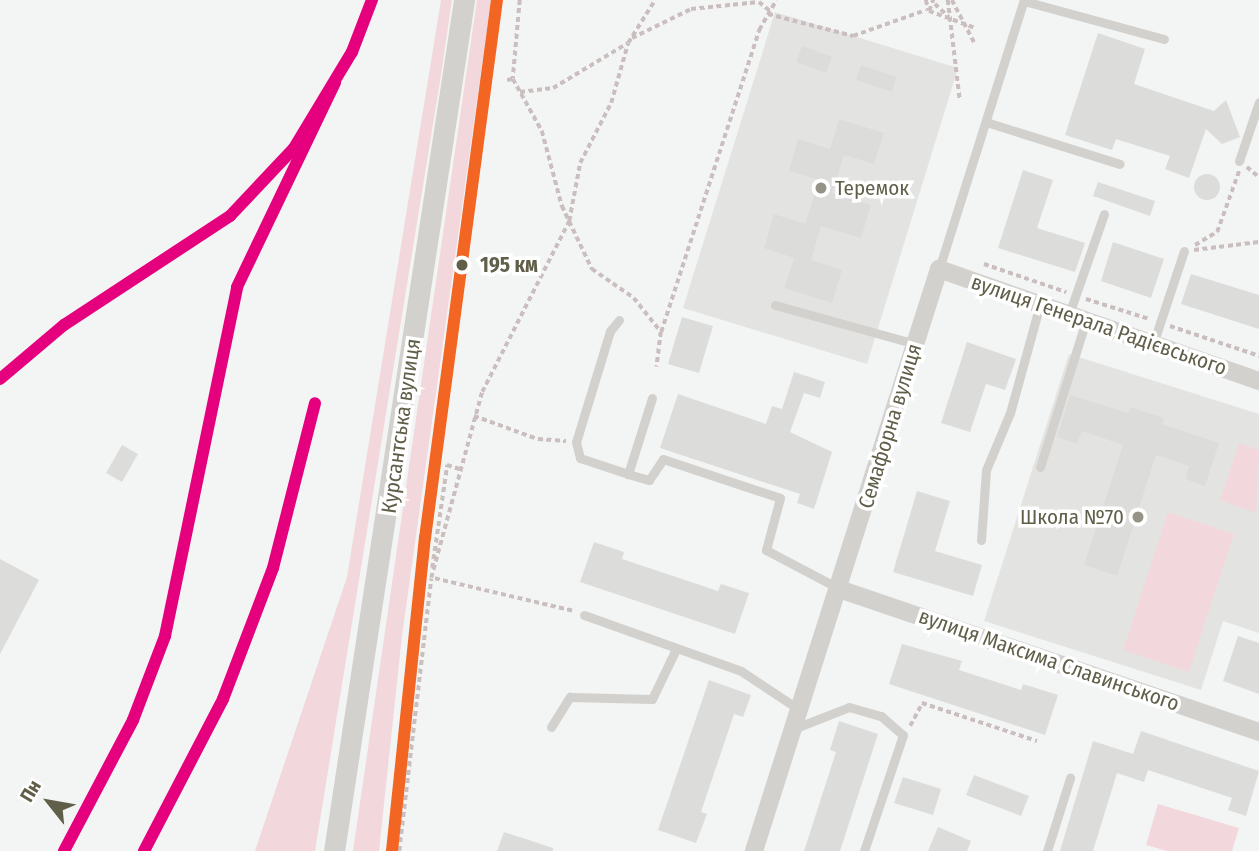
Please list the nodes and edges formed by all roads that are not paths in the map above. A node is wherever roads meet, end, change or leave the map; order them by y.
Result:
1 (464, 0) edge
2 (1024, 0) edge
3 (1164, 39) dead end
4 (1259, 102) edge
5 (986, 122) junction
6 (1239, 161) road end
7 (1120, 164) dead end
8 (1104, 214) dead end
9 (1184, 251) road end
10 (939, 269) junction
11 (1040, 304) junction
12 (775, 305) dead end
13 (1078, 317) junction
14 (619, 320) dead end
15 (916, 344) junction
16 (1153, 344) junction
17 (1259, 381) edge
18 (652, 398) dead end
19 (1040, 467) dead end
20 (628, 474) junction
21 (981, 540) dead end
22 (839, 589) junction
23 (584, 615) road end
24 (675, 651) junction
25 (800, 710) junction
26 (551, 727) dead end
27 (793, 729) junction
28 (1259, 732) edge
29 (1070, 778) dead end
30 (334, 851) edge
31 (754, 851) edge
32 (864, 851) edge
33 (1046, 851) edge

1 - 30 street, Курсантська вулиця
2 - 3 lane
2 - 5 lane, Семафорна вулиця
4 - 6 lane
5 - 7 lane
5 - 10 lane, Семафорна вулиця
8 - 13 lane
9 - 16 lane
10 - 11 street, вулиця Генерала Радієвського
10 - 15 street, Семафорна вулиця
11 - 13 street, вулиця Генерала Радієвського
11 - 21 lane
12 - 15 lane
13 - 16 street, вулиця Генерала Радієвського
13 - 19 lane
14 - 20 lane
15 - 22 street, Семафорна вулиця
16 - 17 street, вулиця Генерала Радієвського
18 - 20 lane
20 - 22 lane
22 - 25 street, Семафорна вулиця
22 - 28 street, вулиця Максима Славинського
23 - 24 lane
24 - 25 lane
24 - 26 lane
25 - 27 street, Семафорна вулиця
27 - 31 street, Семафорна вулиця
27 - 32 lane
29 - 33 lane

